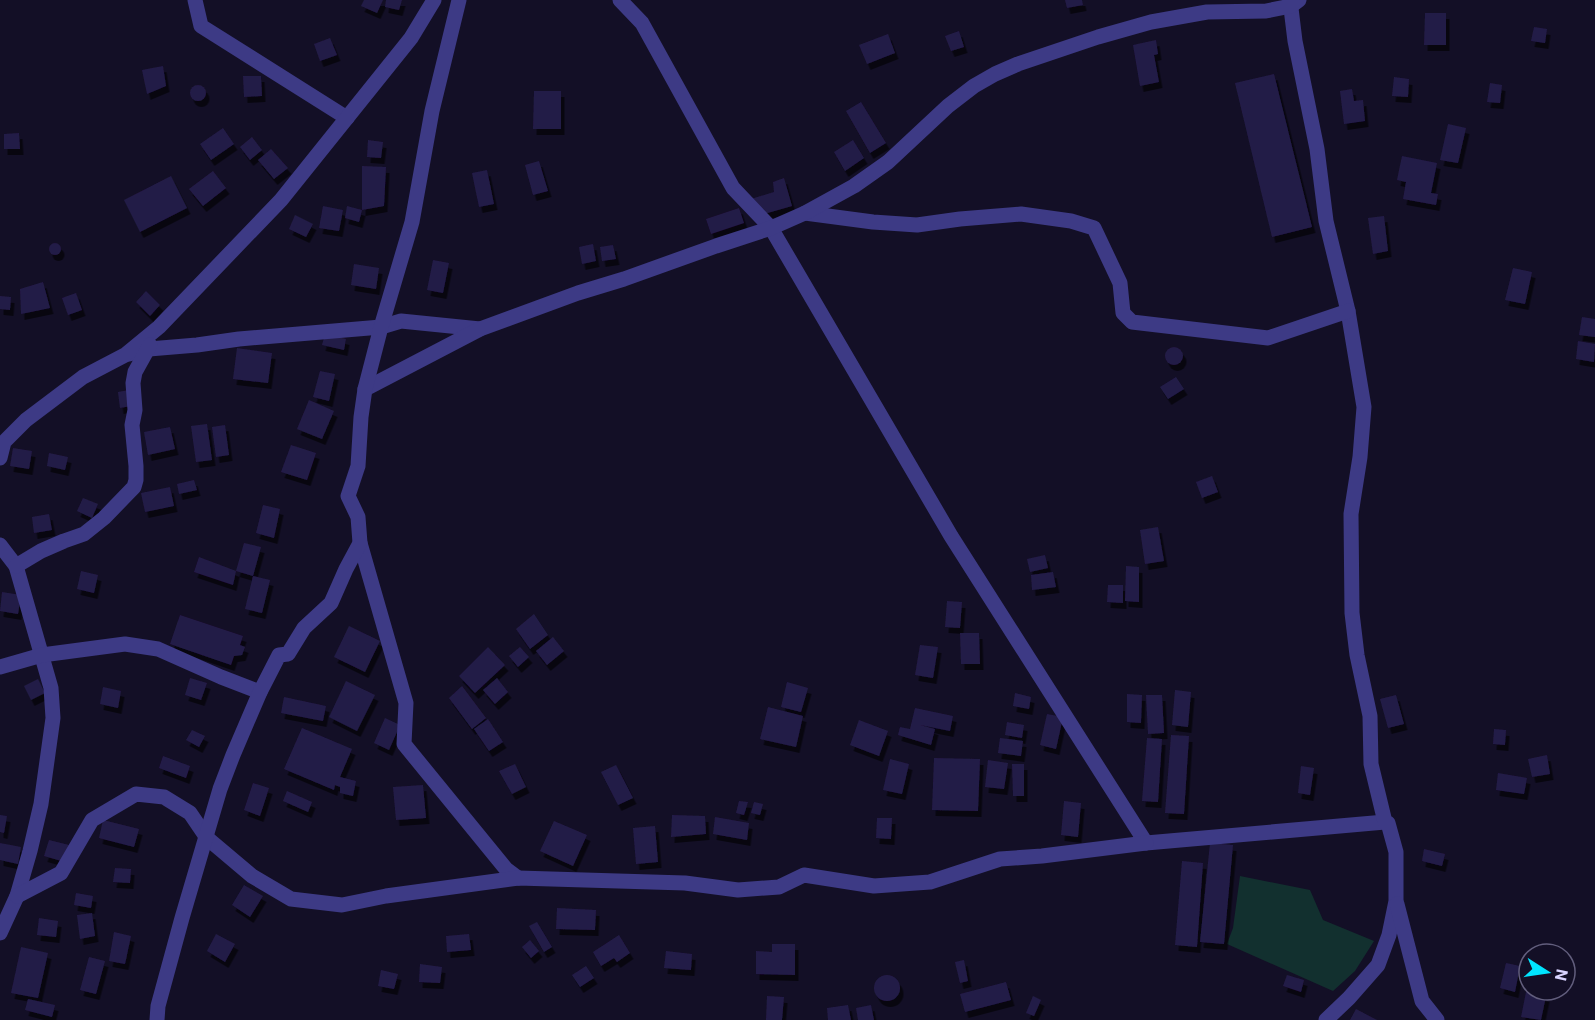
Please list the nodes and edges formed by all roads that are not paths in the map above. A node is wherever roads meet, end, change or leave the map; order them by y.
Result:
1 (195, 0) edge
2 (434, 0) edge
3 (459, 0) edge
4 (620, 0) edge
5 (1293, 2) edge
6 (347, 118) junction
7 (805, 213) junction
8 (771, 228) junction
9 (1348, 311) junction
10 (159, 327) junction
11 (381, 327) junction
12 (480, 328) junction
13 (149, 349) junction
14 (124, 355) junction
15 (365, 389) junction
16 (26, 420) junction
17 (0, 431) edge
18 (0, 458) edge
19 (360, 543) junction
20 (0, 545) edge
21 (16, 566) junction
22 (42, 655) junction
23 (0, 667) edge
24 (260, 692) junction
25 (1385, 822) junction
26 (207, 838) junction
27 (1146, 843) junction
28 (518, 878) junction
29 (16, 896) junction
30 (1396, 901) junction
31 (0, 933) edge
32 (158, 1013) edge
33 (149, 1020) edge
34 (1326, 1020) edge
35 (1437, 1020) edge

1 - 6 street
2 - 6 street
3 - 11 street
4 - 8 street
5 - 7 street
5 - 9 street
6 - 10 street
7 - 8 street
7 - 9 street
8 - 12 street
8 - 27 street
9 - 25 street
10 - 13 street
10 - 14 street
11 - 12 street
11 - 13 street
11 - 15 street
12 - 15 street
13 - 14 street
13 - 21 street
14 - 16 street
15 - 19 street
16 - 17 street
16 - 18 street
19 - 24 street
19 - 28 street
20 - 21 street
21 - 22 street
22 - 23 street
22 - 24 street
22 - 29 street
24 - 26 street
25 - 27 street
25 - 30 street
26 - 28 street
26 - 29 street
26 - 32 street
27 - 28 street
29 - 31 street
30 - 34 street
30 - 35 street
32 - 33 street

